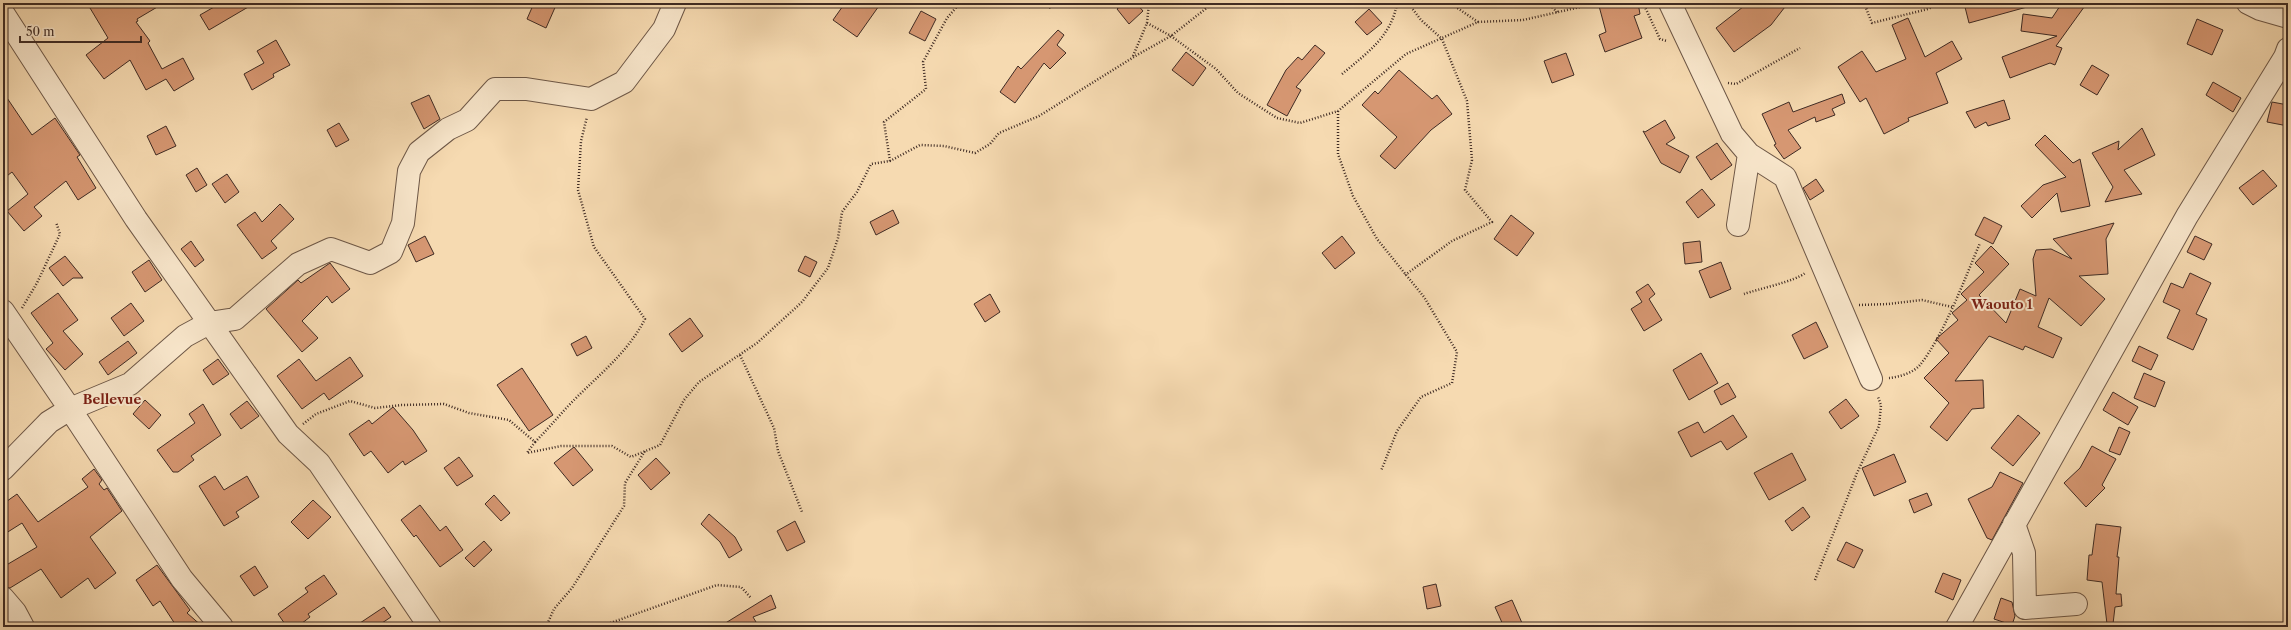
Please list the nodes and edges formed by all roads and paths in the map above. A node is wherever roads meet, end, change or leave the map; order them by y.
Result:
1 (675, 3) edge
2 (960, 3) edge
3 (1054, 3) edge
4 (1149, 3) edge
5 (1213, 3) edge
6 (1397, 3) edge
7 (1408, 3) edge
8 (1450, 3) edge
9 (1548, 3) edge
10 (1598, 3) edge
11 (1670, 3) edge
12 (1864, 3) edge
13 (1940, 3) edge
14 (2248, 3) edge
15 (1049, 8) dead end
16 (3, 13) edge
17 (1558, 13) junction
18 (2288, 17) edge
19 (1478, 22) junction
20 (1147, 23) junction
21 (1172, 36) junction
22 (1442, 38) junction
23 (1800, 48) dead end
24 (2288, 49) edge
25 (1133, 57) junction
26 (1342, 74) dead end
27 (1708, 81) junction
28 (591, 99) junction
29 (1338, 111) junction
30 (1749, 154) junction
31 (890, 161) junction
32 (56, 222) dead end
33 (1738, 225) dead end
34 (1980, 242) dead end
35 (1819, 260) junction
36 (1405, 275) junction
37 (1744, 294) dead end
38 (1835, 298) junction
39 (1952, 307) junction
40 (8, 317) edge
41 (208, 323) junction
42 (740, 355) junction
43 (1871, 379) junction
44 (70, 409) junction
45 (288, 434) junction
46 (535, 442) junction
47 (645, 451) junction
48 (3, 468) edge
49 (1381, 471) dead end
50 (802, 512) dead end
51 (2014, 524) junction
52 (1815, 580) dead end
53 (3, 598) edge
54 (751, 598) dead end
55 (2076, 604) dead end
56 (23, 627) edge
57 (222, 627) edge
58 (430, 627) edge
59 (546, 627) edge
60 (599, 627) edge
61 (1957, 627) edge

1 - 28 street
2 - 31 path
3 - 15 path
4 - 20 path
5 - 21 path
6 - 26 path
7 - 22 path
8 - 19 path
9 - 17 path
10 - 17 path
11 - 27 street
12 - 13 path
14 - 18 street
16 - 41 street
17 - 19 path
19 - 22 path
20 - 21 path
20 - 25 path
21 - 25 path
21 - 29 path
22 - 29 path
22 - 36 path
23 - 27 path
24 - 51 street
25 - 31 path
27 - 30 street
28 - 41 street
28 - 46 path
29 - 36 path
30 - 33 street
30 - 35 street
31 - 42 path
32 - 40 path
34 - 39 path
35 - 37 path
35 - 38 street
36 - 49 path
38 - 39 path
38 - 43 street
39 - 43 path
40 - 44 street
41 - 44 street
41 - 45 street
42 - 47 path
42 - 50 path
43 - 52 path
44 - 48 street
44 - 57 street
45 - 46 path
45 - 58 street
46 - 47 path
47 - 59 path
51 - 55 street
51 - 61 street
53 - 56 street
54 - 60 path

